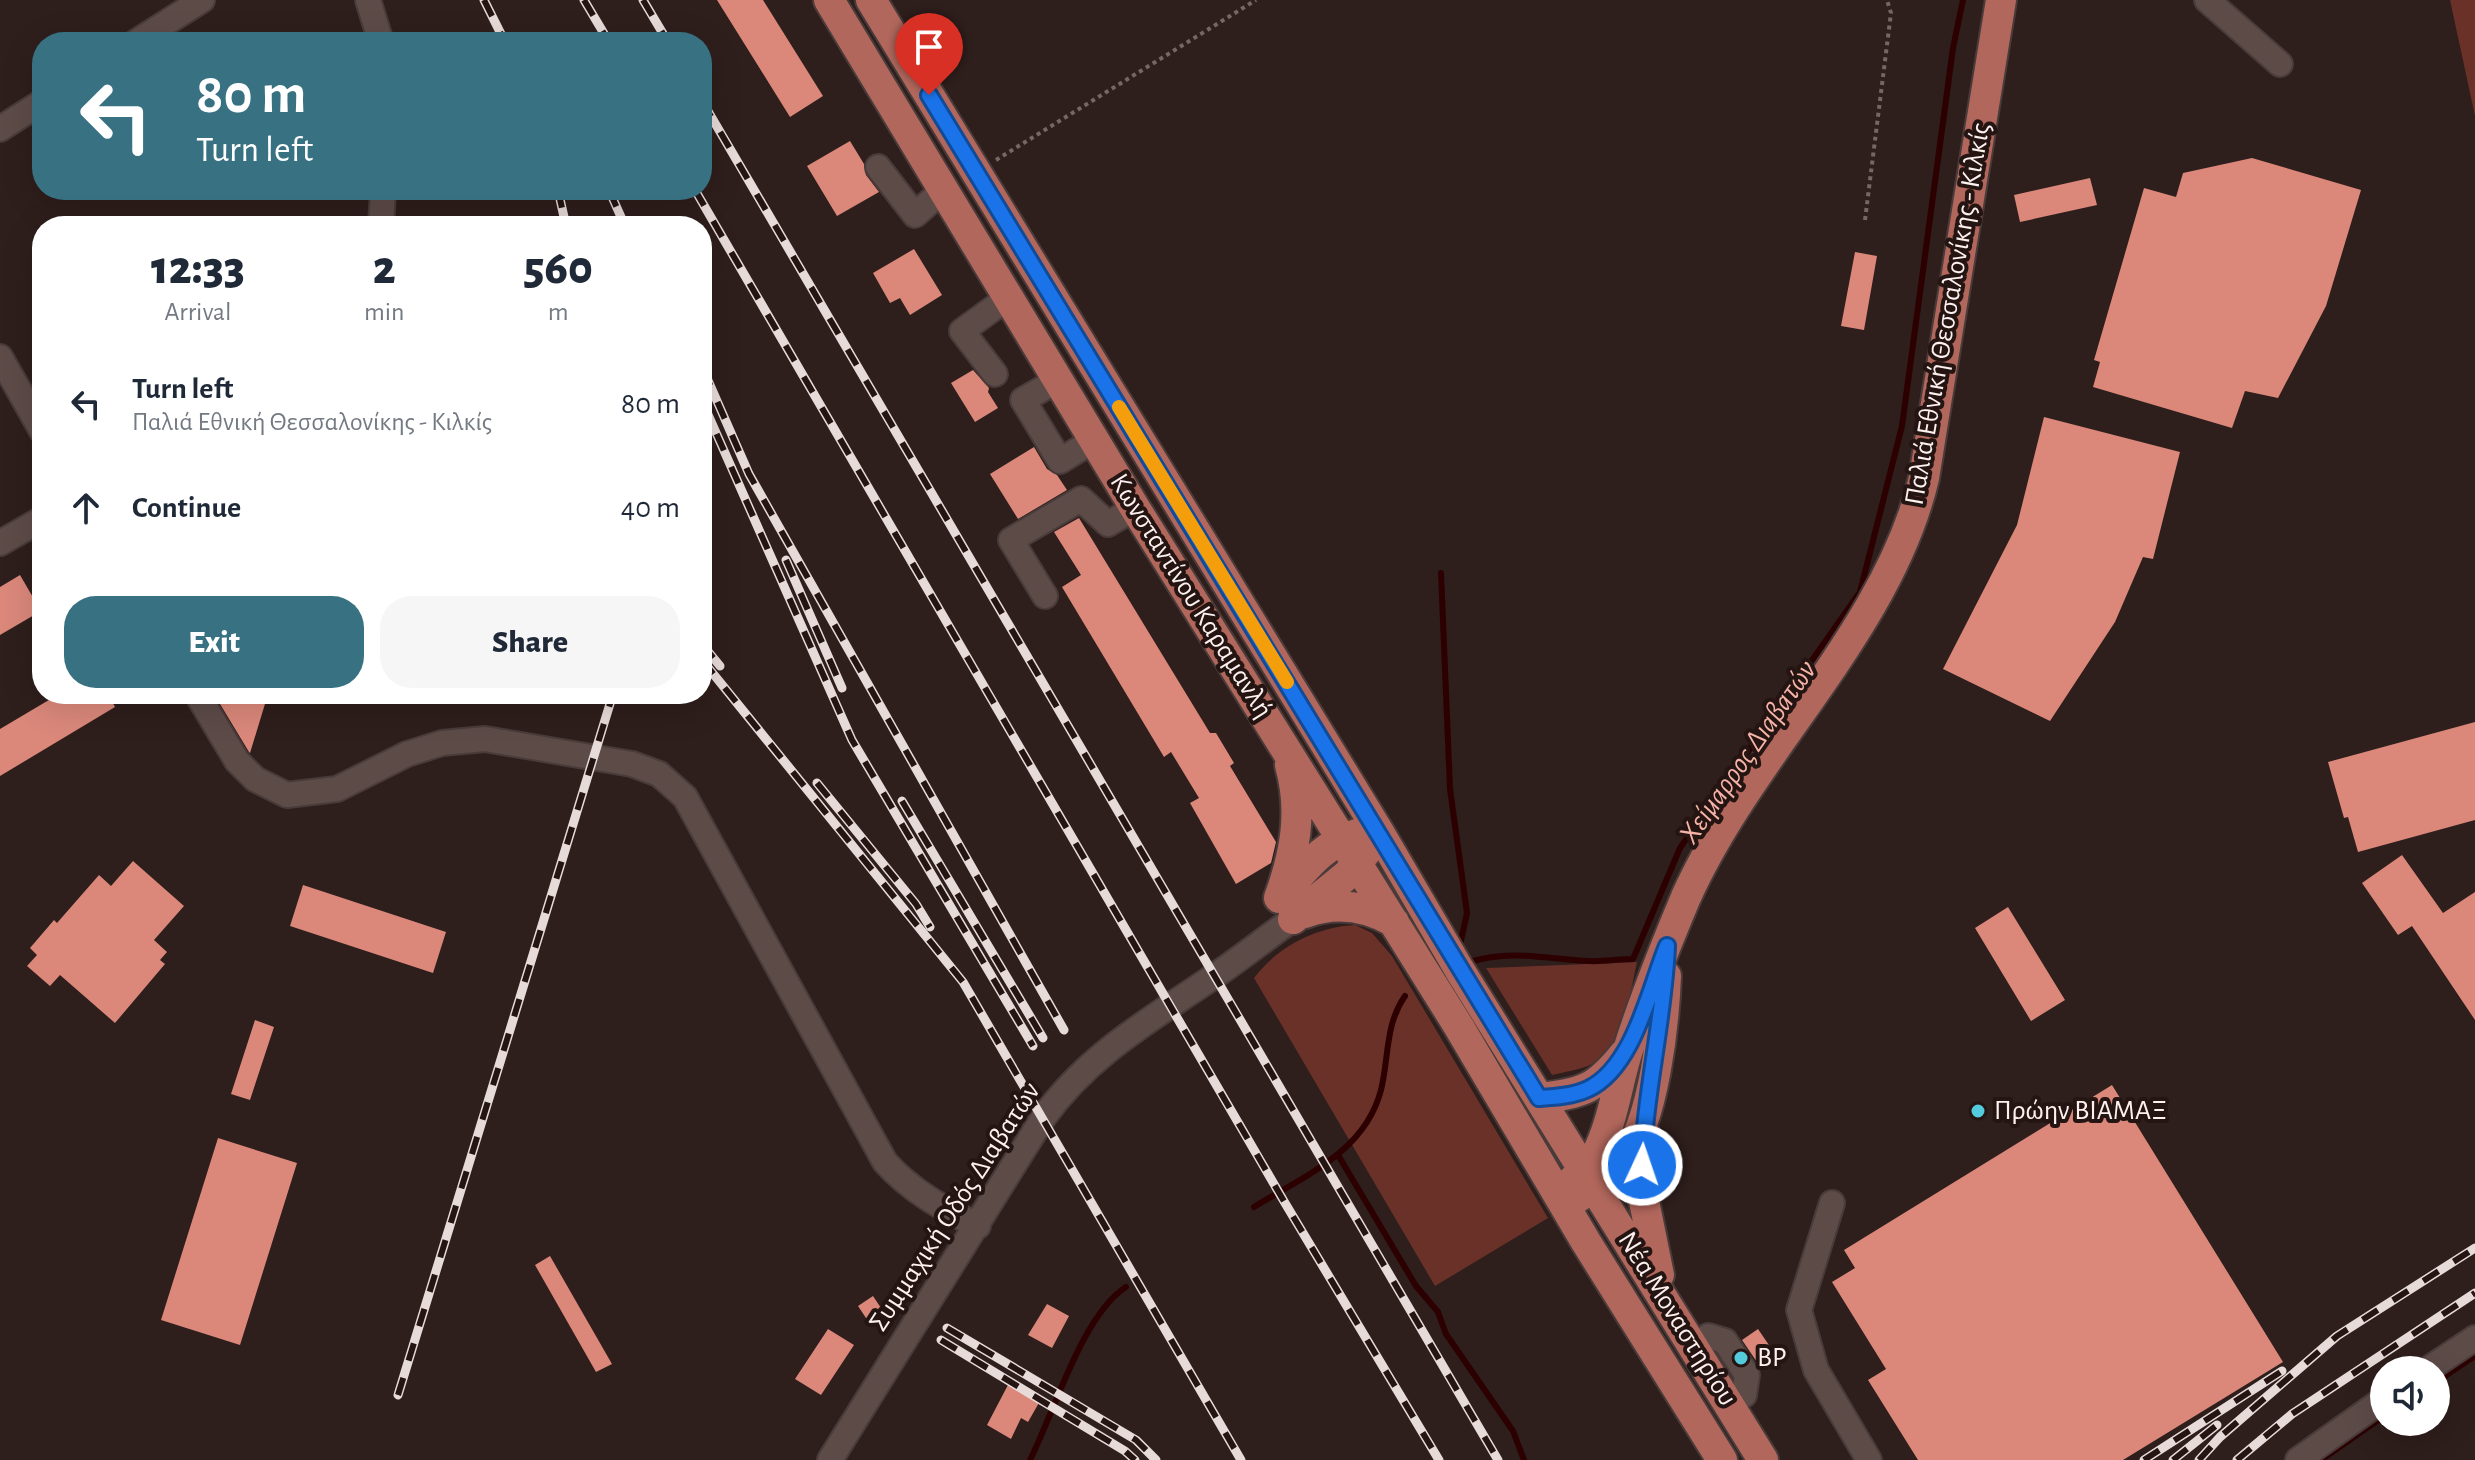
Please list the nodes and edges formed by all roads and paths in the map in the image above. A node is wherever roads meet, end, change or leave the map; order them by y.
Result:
1 (202, 0) edge
2 (368, 0) edge
3 (829, 0) edge
4 (871, 0) edge
5 (1256, 0) edge
6 (1887, 0) edge
7 (2001, 0) edge
8 (2207, 0) edge
9 (152, 32) edge
10 (378, 32) edge
11 (2280, 64) dead end
12 (32, 108) edge
13 (0, 129) edge
14 (972, 166) junction
15 (878, 167) dead end
16 (943, 190) junction
17 (1865, 220) dead end
18 (1009, 297) junction
19 (0, 357) edge
20 (995, 374) dead end
21 (1058, 380) junction
22 (32, 413) edge
23 (1094, 440) junction
24 (1135, 508) junction
25 (32, 525) edge
26 (0, 543) edge
27 (1045, 596) dead end
28 (203, 704) edge
29 (1286, 748) junction
30 (1379, 832) junction
31 (1350, 850) junction
32 (1286, 909) junction
33 (1394, 922) junction
34 (1667, 946) junction
35 (1628, 1049) junction
36 (1539, 1098) junction
37 (1644, 1126) junction
38 (1589, 1180) junction
39 (1560, 1198) junction
40 (1832, 1203) dead end
41 (978, 1226) junction
42 (1669, 1307) junction
43 (1708, 1336) dead end
44 (2475, 1338) edge
45 (2448, 1356) edge
46 (1744, 1395) dead end
47 (2370, 1409) edge
48 (830, 1460) edge
49 (1722, 1460) edge
50 (1763, 1460) edge
51 (1869, 1460) edge
52 (2298, 1460) edge

1 - 9 street
2 - 10 street
3 - 16 main road, Κωνσταντίνου Καραμανλή
4 - 14 main road, Κωνσταντίνου Καραμανλή
5 - 14 path
6 - 17 path
7 - 34 main road, Παλιά Εθνική Θεσσαλονίκης - Κιλκίς
8 - 11 street
12 - 13 street
14 - 30 main road, Κωνσταντίνου Καραμανλή
15 - 16 street
16 - 18 main road, Κωνσταντίνου Καραμανλή
18 - 20 street
18 - 21 main road, Κωνσταντίνου Καραμανλή
19 - 22 street
21 - 23 main road, Κωνσταντίνου Καραμανλή
21 - 23 street
23 - 24 main road, Κωνσταντίνου Καραμανλή
24 - 27 street
24 - 29 main road, Κωνσταντίνου Καραμανλή
25 - 26 street
28 - 41 street
29 - 31 main road, Κωνσταντίνου Καραμανλή
29 - 32 main road
30 - 31 main road
30 - 36 main road, Κωνσταντίνου Καραμανλή
31 - 32 main road
31 - 33 main road, Κωνσταντίνου Καραμανλή
32 - 33 main road
32 - 41 street, Συμμαχική Οδός Διαβατών
33 - 39 main road, Κωνσταντίνου Καραμανλή
34 - 35 main road, Παλιά Εθνική Θεσσαλονίκης - Κιλκίς
34 - 37 main road, Παλιά Εθνική Θεσσαλονίκης - Κιλκίς
35 - 36 main road
35 - 38 main road, Παλιά Εθνική Θεσσαλονίκης - Κιλκίς
36 - 38 main road, Νέα Μοναστηρίου
37 - 38 main road, Παλιά Εθνική Θεσσαλονίκης - Κιλκίς
37 - 42 main road
38 - 39 main road, Παλιά Εθνική Θεσσαλονίκης - Κιλκίς
38 - 42 main road, Νέα Μοναστηρίου
39 - 49 main road, Νέα Μοναστηρίου
40 - 51 street
41 - 48 street, Συμμαχική Οδός Διαβατών
42 - 50 main road, Νέα Μοναστηρίου
43 - 46 street
44 - 45 street
47 - 52 street

